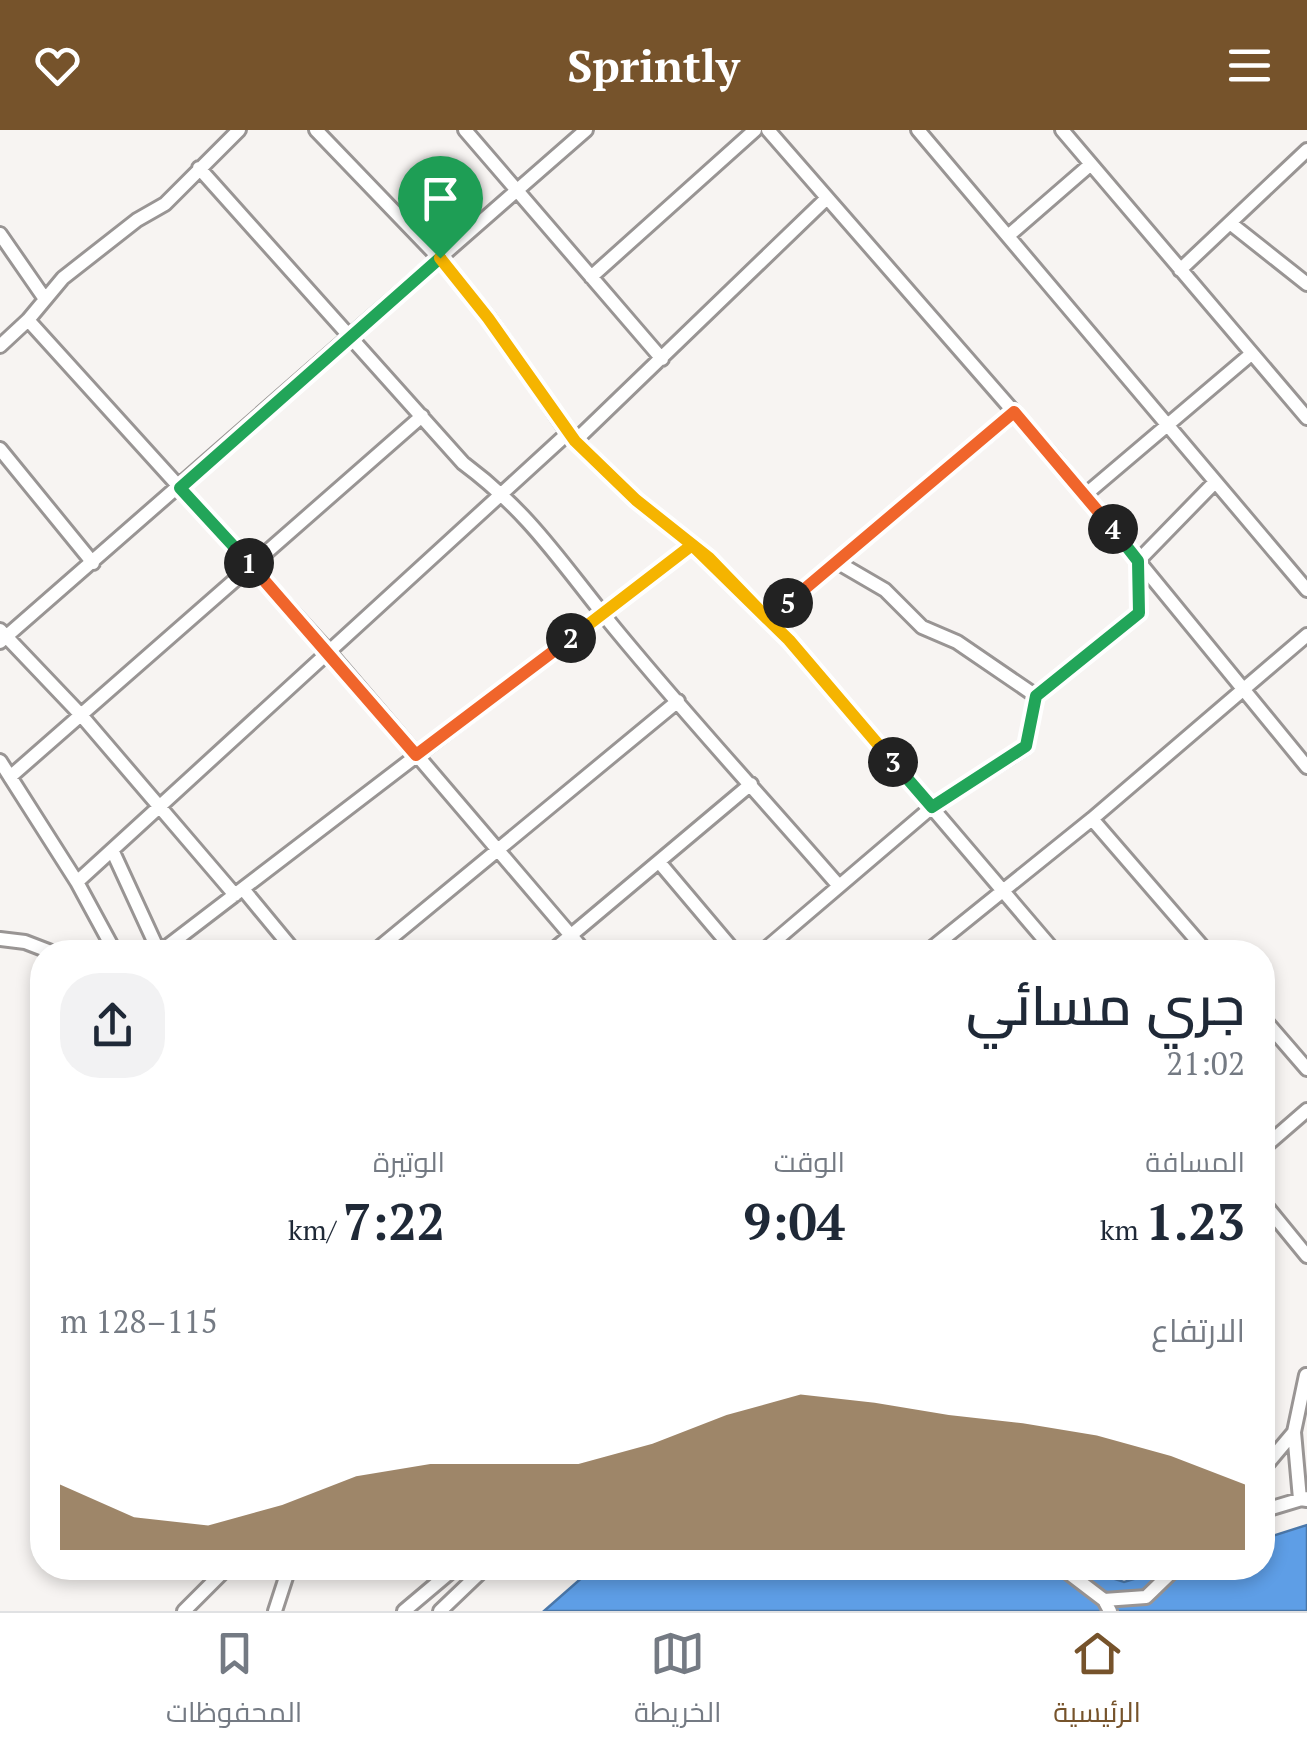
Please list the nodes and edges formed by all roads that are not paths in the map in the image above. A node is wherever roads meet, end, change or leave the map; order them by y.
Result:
1 (240, 130) edge
2 (316, 130) edge
3 (465, 130) edge
4 (586, 130) edge
5 (755, 130) edge
6 (768, 130) edge
7 (918, 130) edge
8 (1062, 130) edge
9 (1307, 150) edge
10 (1090, 164) junction
11 (199, 168) junction
12 (517, 191) junction
13 (828, 198) junction
14 (1230, 223) junction
15 (0, 234) edge
16 (1008, 236) junction
17 (440, 258) junction
18 (1180, 270) junction
19 (591, 276) junction
20 (1307, 284) edge
21 (46, 299) junction
22 (28, 320) junction
23 (351, 336) junction
24 (0, 346) edge
25 (1250, 355) junction
26 (662, 359) junction
27 (1014, 412) junction
28 (422, 416) junction
29 (1307, 418) edge
30 (1168, 426) junction
31 (571, 437) junction
32 (0, 448) edge
33 (1215, 482) junction
34 (180, 488) junction
35 (504, 493) junction
36 (1085, 494) junction
37 (692, 545) junction
38 (1138, 561) junction
39 (836, 562) junction
40 (93, 563) junction
41 (251, 566) junction
42 (1307, 590) edge
43 (603, 614) junction
44 (768, 619) junction
45 (1307, 635) edge
46 (2, 636) edge
47 (328, 652) junction
48 (1242, 690) junction
49 (1036, 696) junction
50 (678, 701) junction
51 (82, 715) junction
52 (416, 755) junction
53 (0, 761) edge
54 (1307, 767) edge
55 (10, 777) junction
56 (750, 784) junction
57 (161, 807) junction
58 (932, 807) junction
59 (1092, 819) junction
60 (497, 849) junction
61 (113, 852) junction
62 (658, 862) junction
63 (77, 882) junction
64 (840, 886) junction
65 (1002, 890) junction
66 (239, 892) junction
67 (571, 936) junction
68 (0, 939) edge
69 (108, 940) edge
70 (153, 940) edge
71 (175, 940) edge
72 (284, 940) edge
73 (388, 940) edge
74 (566, 940) edge
75 (574, 940) edge
76 (725, 940) edge
77 (776, 940) edge
78 (942, 940) edge
79 (1045, 940) edge
80 (1197, 940) edge
81 (30, 944) edge
82 (1275, 1032) edge
83 (1307, 1069) edge
84 (1307, 1110) edge
85 (1275, 1138) edge
86 (1275, 1217) edge
87 (1307, 1256) edge
88 (1307, 1362) edge
89 (1307, 1375) edge
90 (1294, 1432) junction
91 (1275, 1455) edge
92 (1305, 1499) edge
93 (1275, 1507) edge
94 (215, 1580) edge
95 (285, 1580) edge
96 (441, 1580) edge
97 (472, 1580) edge
98 (1076, 1580) edge
99 (1164, 1580) edge
100 (1107, 1606) edge
101 (184, 1611) edge
102 (275, 1611) edge
103 (404, 1611) edge
104 (440, 1611) edge

1 - 11 street
2 - 17 street
3 - 12 street
4 - 12 street
5 - 19 street
6 - 13 street
7 - 16 street
8 - 10 street
9 - 14 street
10 - 16 street
10 - 18 street
11 - 21 street
11 - 23 street
12 - 17 street
12 - 19 street
13 - 26 street
13 - 27 street
14 - 18 street
14 - 20 street
15 - 21 street
16 - 30 street
17 - 23 street
17 - 31 street
18 - 25 street
19 - 26 street
21 - 22 street
22 - 24 street
22 - 34 street
23 - 28 street
23 - 34 street
25 - 29 street
25 - 30 street
26 - 31 street
27 - 36 street
27 - 39 street
28 - 35 street
28 - 41 street
30 - 33 street
30 - 36 street
31 - 35 street
31 - 37 street
32 - 40 street
33 - 38 street
33 - 42 street
34 - 40 street
34 - 41 street
35 - 43 street
35 - 47 street
36 - 38 street
37 - 43 street
37 - 44 street
38 - 48 street
38 - 49 street
39 - 44 street
39 - 49 street
40 - 46 street
41 - 47 street
41 - 51 street
43 - 50 street
43 - 52 street
44 - 58 street
45 - 48 street
46 - 51 street
47 - 52 street
47 - 57 street
48 - 54 street
48 - 59 street
49 - 58 street
50 - 56 street
50 - 60 street
51 - 55 street
51 - 57 street
52 - 60 street
52 - 66 street
53 - 55 street
55 - 63 street
56 - 62 street
56 - 64 street
57 - 61 street
57 - 66 street
58 - 64 street
58 - 65 street
59 - 65 street
59 - 80 street
60 - 67 street
60 - 73 street
61 - 63 street
61 - 70 street
62 - 67 street
62 - 76 street
63 - 69 street
64 - 77 street
65 - 78 street
65 - 79 street
66 - 71 street
66 - 72 street
67 - 74 street
67 - 75 street
68 - 81 street
82 - 83 street
84 - 85 street
86 - 87 street
88 - 89 street
89 - 90 street
90 - 91 street
90 - 92 street
92 - 93 street
94 - 101 street
95 - 102 street
96 - 103 street
97 - 104 street
98 - 100 street
99 - 100 street

